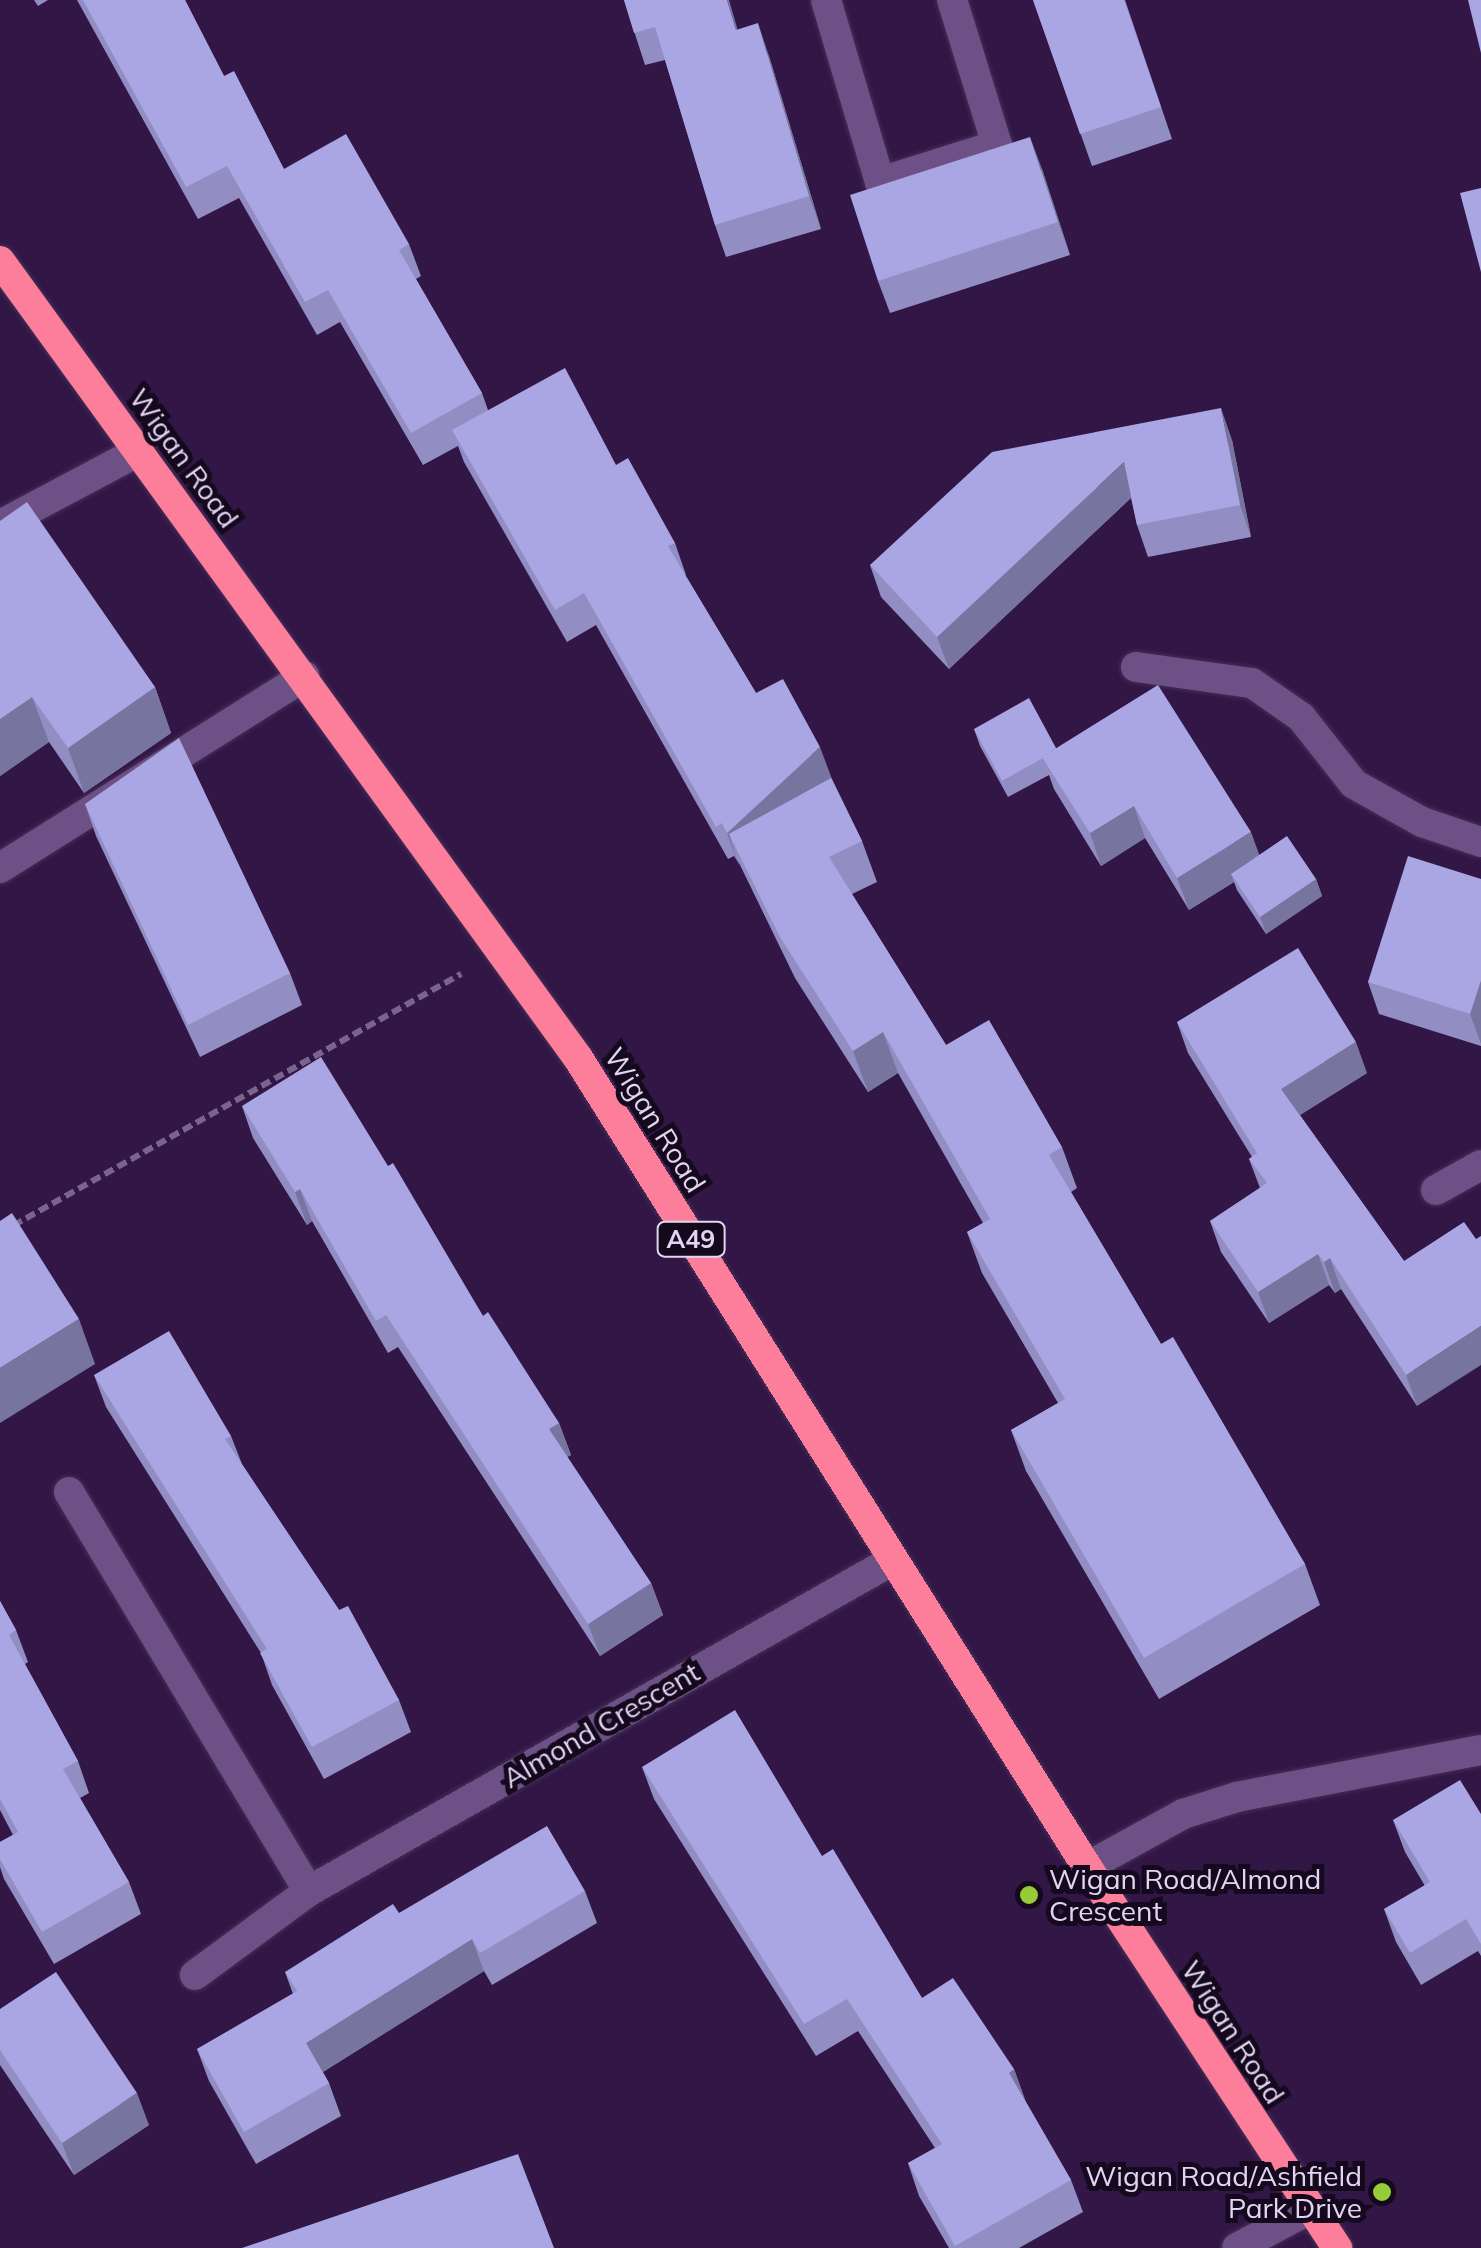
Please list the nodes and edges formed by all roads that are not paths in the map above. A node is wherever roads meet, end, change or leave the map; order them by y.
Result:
1 (826, 0) edge
2 (952, 0) edge
3 (0, 261) edge
4 (139, 452) junction
5 (0, 525) edge
6 (1136, 666) dead end
7 (306, 676) junction
8 (1481, 842) edge
9 (0, 868) edge
10 (1481, 1165) edge
11 (1436, 1190) dead end
12 (69, 1492) dead end
13 (893, 1560) junction
14 (1481, 1750) edge
15 (1087, 1867) junction
16 (309, 1891) junction
17 (195, 1975) dead end
18 (1310, 2208) junction
19 (1237, 2248) edge
20 (1337, 2248) edge

1 - 2 street
3 - 4 highway, Wigan Road / A49
4 - 5 street
4 - 7 highway, Wigan Road / A49
6 - 8 street
7 - 9 street
7 - 13 highway, Wigan Road / A49
10 - 11 street
12 - 16 street
13 - 15 highway, Wigan Road / A49
13 - 16 street, Almond Crescent
14 - 15 street
15 - 18 highway, Wigan Road / A49
16 - 17 street, Almond Crescent
18 - 19 street
18 - 20 highway, Wigan Road / A49

